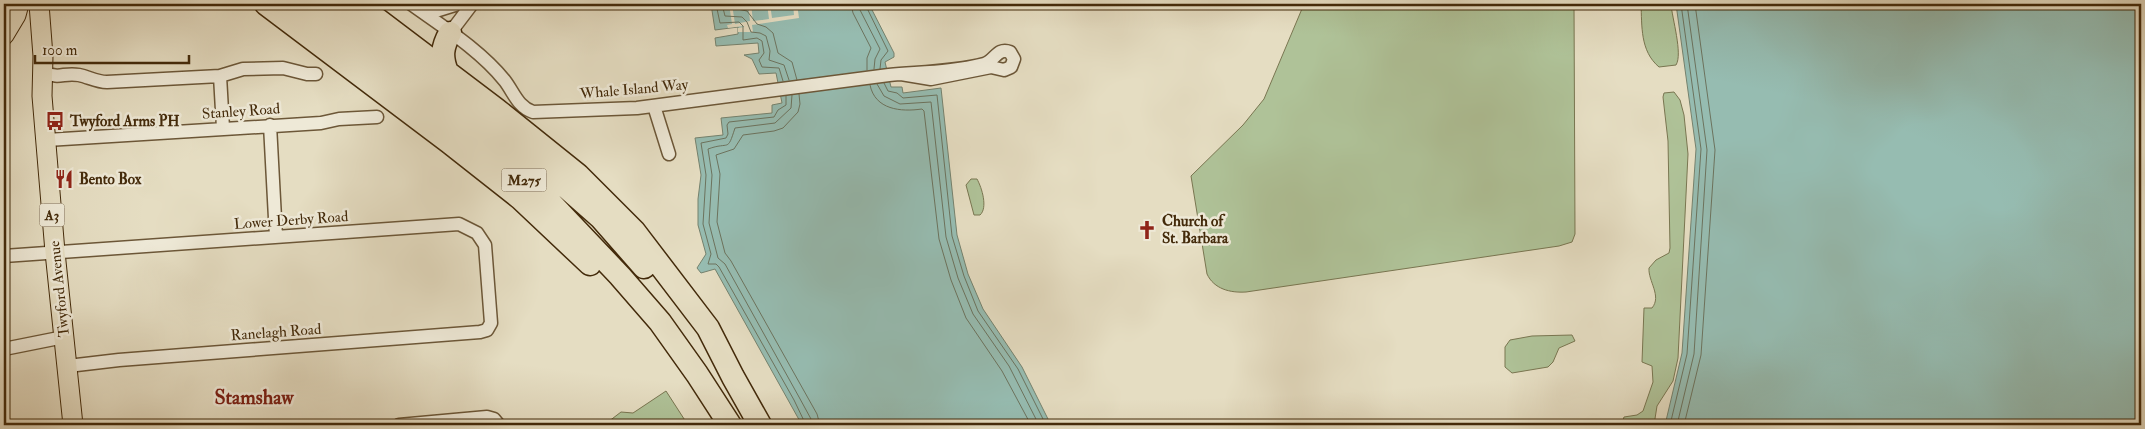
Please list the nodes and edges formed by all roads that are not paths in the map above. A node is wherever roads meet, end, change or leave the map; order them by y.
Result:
1 (19, 4) edge
2 (39, 4) edge
3 (266, 4) edge
4 (298, 4) edge
5 (326, 4) edge
6 (357, 4) edge
7 (411, 4) edge
8 (458, 4) edge
9 (472, 4) edge
10 (426, 14) junction
11 (450, 33) junction
12 (4, 35) edge
13 (44, 72) junction
14 (447, 72) junction
15 (316, 74) dead end
16 (901, 74) junction
17 (220, 76) junction
18 (654, 106) junction
19 (377, 117) dead end
20 (270, 125) junction
21 (223, 128) junction
22 (47, 140) junction
23 (669, 154) dead end
24 (276, 237) junction
25 (55, 252) junction
26 (4, 256) edge
27 (486, 330) joint
28 (64, 337) junction
29 (4, 349) edge
30 (68, 366) junction
31 (732, 377) junction
32 (710, 395) junction
33 (73, 425) edge
34 (399, 425) edge
35 (499, 425) edge
36 (730, 425) edge
37 (760, 425) edge

1 - 12 main road
2 - 13 main road, Twyford Avenue / A3
3 - 32 highway, M275
4 - 32 highway, M275
5 - 31 highway, M275
6 - 14 highway, M275
7 - 10 street, Whale Island Way
8 - 10 street
9 - 11 street
10 - 11 street, Whale Island Way
11 - 14 highway
11 - 18 street, Whale Island Way
13 - 17 street
13 - 22 main road, Twyford Avenue / A3
14 - 31 highway, M275
15 - 17 street
16 - 16 street
16 - 18 street, Whale Island Way
17 - 21 street
18 - 23 street
19 - 20 street, Stanley Road
20 - 21 street, Stanley Road
20 - 24 street
21 - 22 street, Stanley Road
22 - 25 main road, Twyford Avenue / A3
24 - 25 street, Lower Derby Road
24 - 27 street, Lower Derby Road
25 - 26 street, Lower Derby Road
25 - 28 main road, Twyford Avenue / A3
27 - 30 street, Ranelagh Road
28 - 29 street
28 - 30 main road, Twyford Avenue / A3
30 - 33 main road, Twyford Avenue / A3
31 - 37 highway, M275
32 - 36 highway, M275
34 - 35 street

